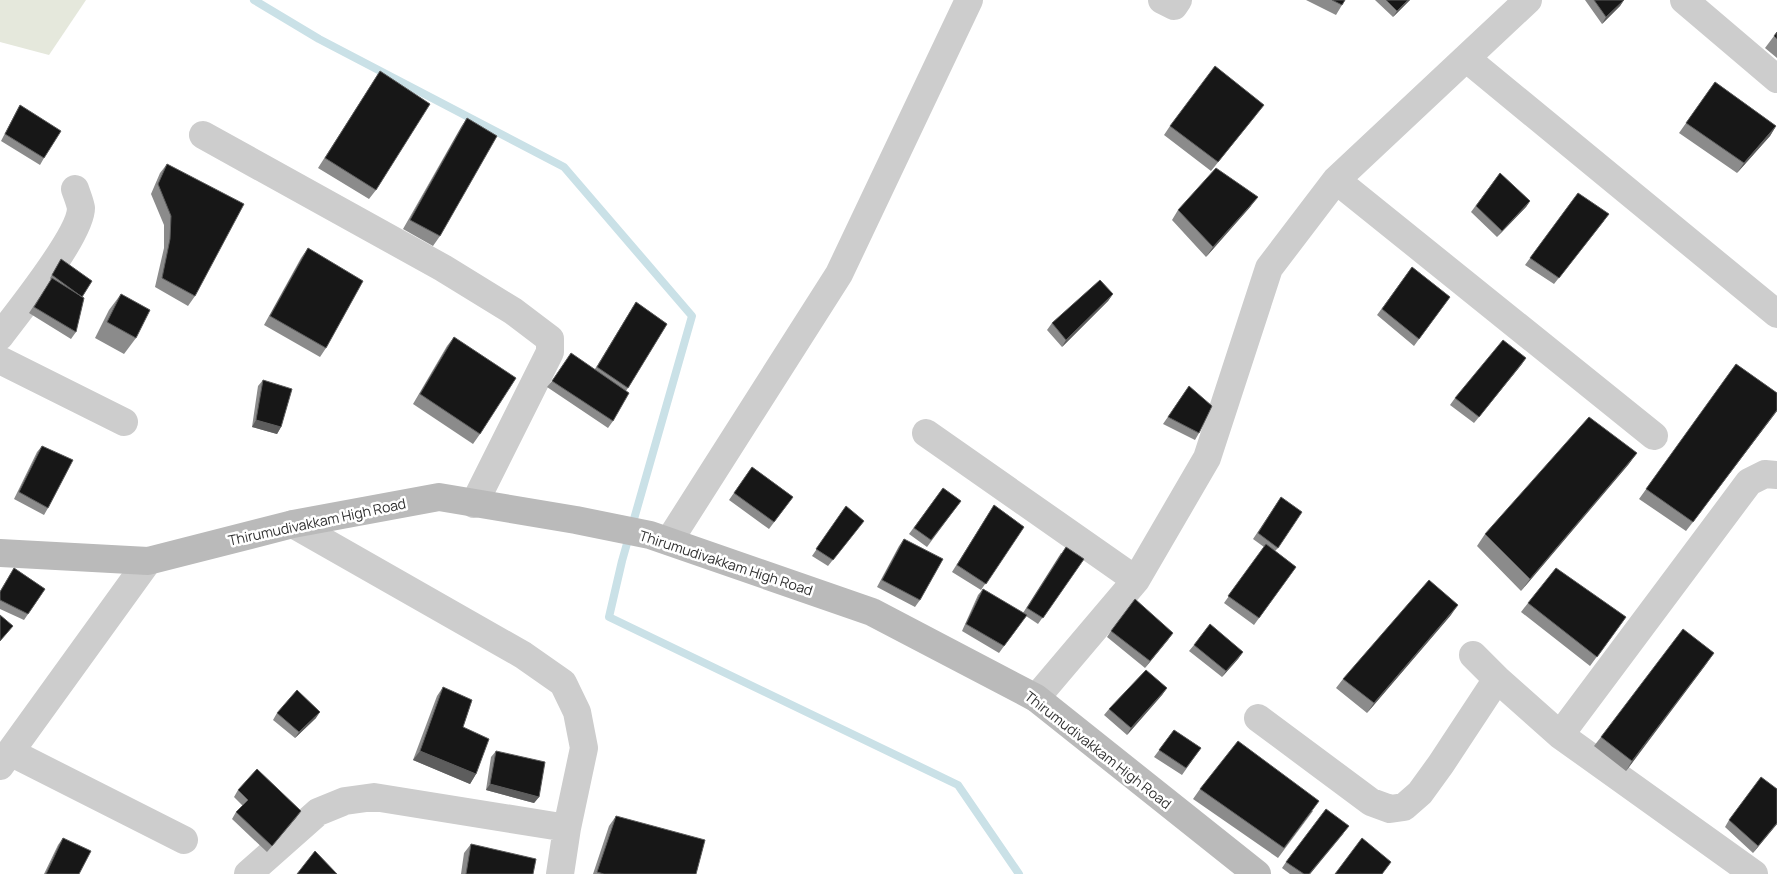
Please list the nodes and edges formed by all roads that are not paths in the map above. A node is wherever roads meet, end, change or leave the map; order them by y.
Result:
1 (969, 0) edge
2 (1162, 0) edge
3 (1178, 0) edge
4 (1528, 0) edge
5 (1684, 0) edge
6 (1467, 58) junction
7 (1777, 79) edge
8 (203, 135) dead end
9 (1336, 180) junction
10 (75, 189) dead end
11 (1777, 314) edge
12 (0, 336) edge
13 (0, 360) edge
14 (124, 422) dead end
15 (926, 433) dead end
16 (1654, 436) dead end
17 (1777, 475) edge
18 (474, 504) junction
19 (294, 524) junction
20 (660, 538) junction
21 (0, 553) edge
22 (148, 561) junction
23 (1136, 580) junction
24 (1474, 655) dead end
25 (1497, 679) junction
26 (1036, 698) junction
27 (1258, 718) dead end
28 (1560, 735) junction
29 (5, 759) edge
30 (567, 828) junction
31 (184, 840) dead end
32 (248, 874) edge
33 (560, 874) edge
34 (1257, 874) edge
35 (1754, 874) edge

1 - 20 street
2 - 3 street
4 - 6 street
5 - 7 street
6 - 9 street
6 - 11 street
8 - 18 street
9 - 16 street
9 - 23 street
10 - 12 street
13 - 14 street
15 - 23 street
17 - 28 street
18 - 19 street, Thirumudivakkam High Road
18 - 20 street, Thirumudivakkam High Road
19 - 22 street, Thirumudivakkam High Road
19 - 30 street
20 - 26 street, Thirumudivakkam High Road
21 - 22 street, Thirumudivakkam High Road
22 - 29 street
23 - 26 street
24 - 25 street
25 - 27 street
25 - 28 street
26 - 34 street, Thirumudivakkam High Road
28 - 35 street
29 - 31 street
30 - 32 street
30 - 33 street

